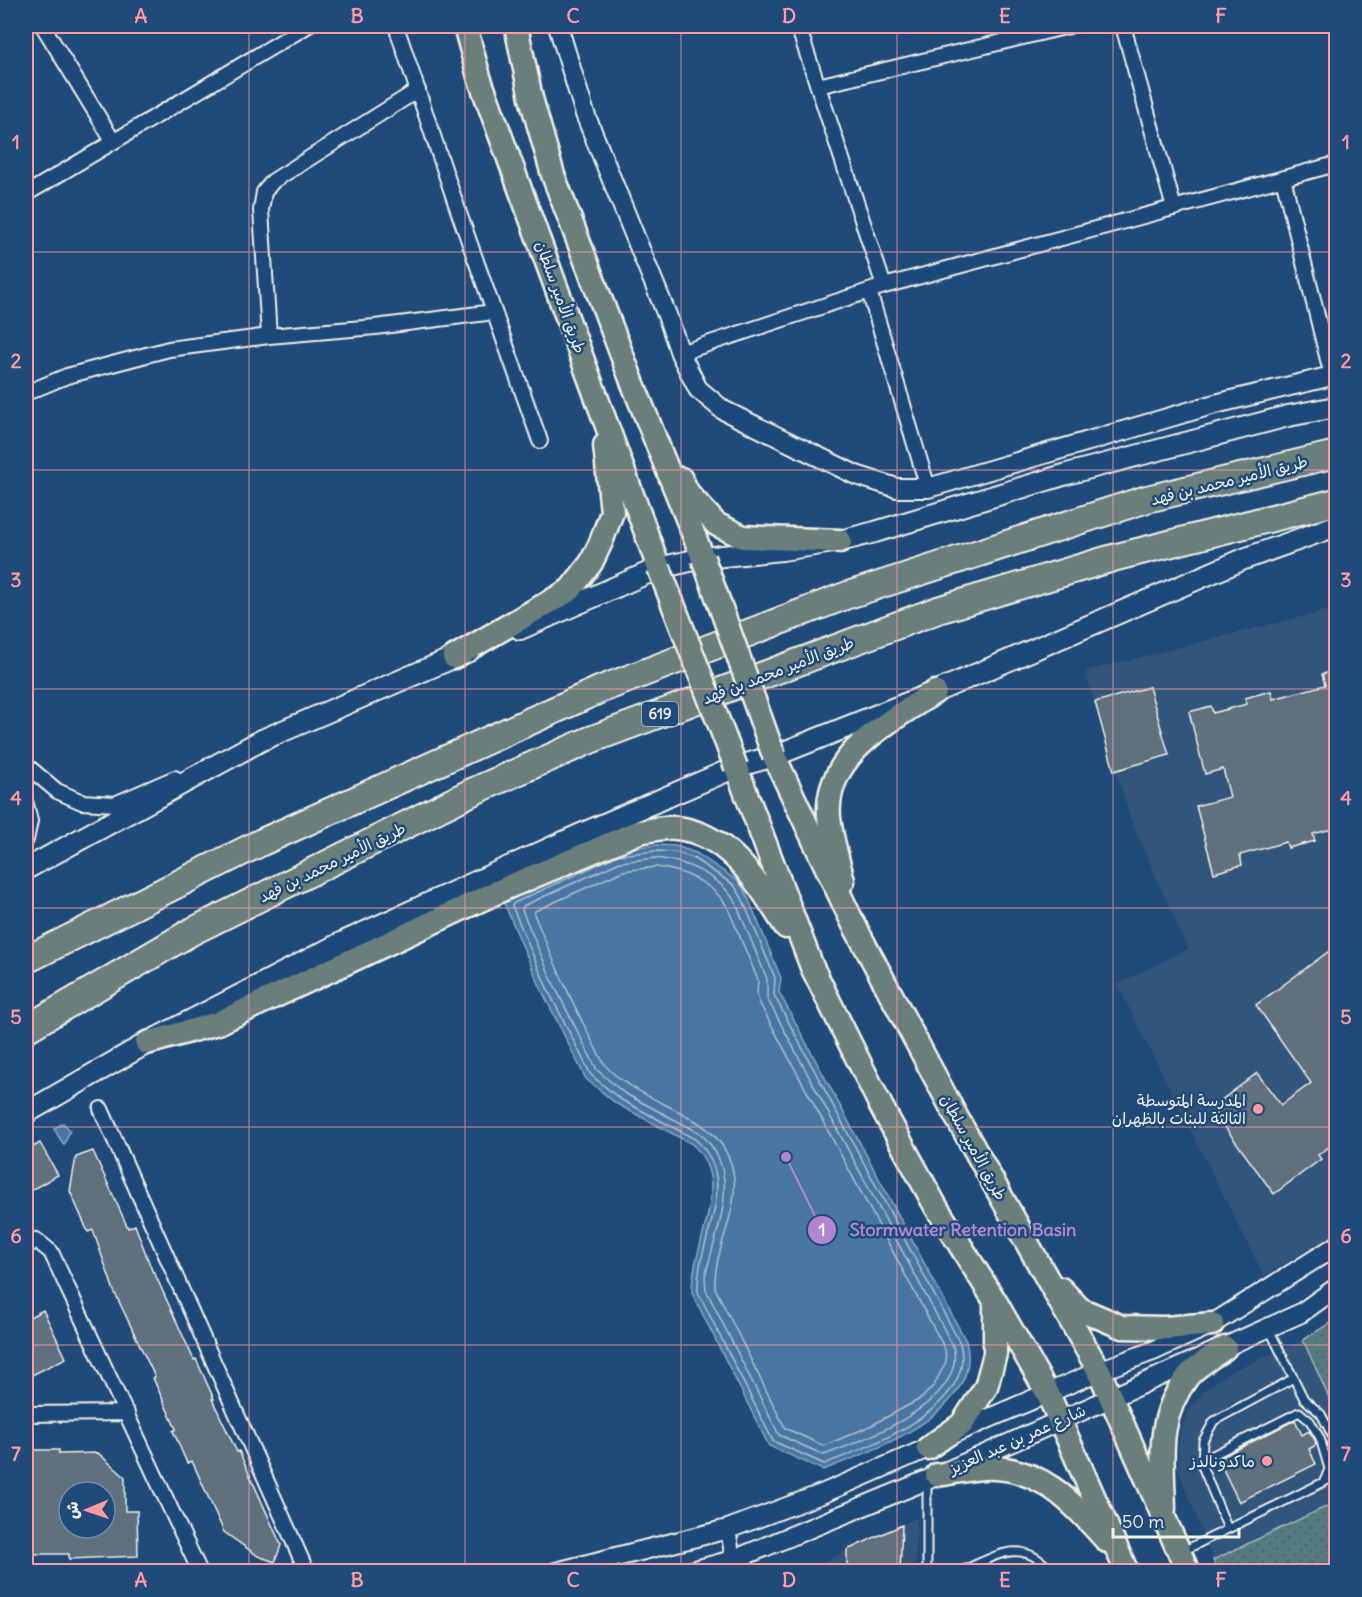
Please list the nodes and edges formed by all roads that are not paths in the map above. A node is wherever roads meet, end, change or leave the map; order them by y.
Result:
1 (43, 26) edge
2 (307, 26) edge
3 (396, 26) edge
4 (458, 26) edge
5 (465, 26) edge
6 (516, 26) edge
7 (558, 26) edge
8 (798, 26) edge
9 (1069, 26) edge
10 (1123, 26) edge
11 (479, 77) junction
12 (818, 86) junction
13 (418, 90) junction
14 (113, 141) junction
15 (1336, 164) edge
16 (1283, 178) junction
17 (26, 194) edge
18 (1174, 208) junction
19 (884, 286) junction
20 (869, 291) junction
21 (494, 312) junction
22 (269, 336) junction
23 (680, 353) junction
24 (587, 368) junction
25 (1334, 375) edge
26 (633, 384) junction
27 (26, 393) edge
28 (1336, 407) edge
29 (540, 441) dead end
30 (1336, 454) edge
31 (928, 488) junction
32 (1336, 502) edge
33 (1336, 526) edge
34 (840, 541) junction
35 (703, 558) junction
36 (659, 568) junction
37 (454, 657) junction
38 (935, 692) junction
39 (262, 740) junction
40 (774, 756) junction
41 (26, 765) edge
42 (736, 767) junction
43 (26, 804) edge
44 (26, 840) edge
45 (26, 868) edge
46 (853, 923) junction
47 (26, 960) edge
48 (812, 967) junction
49 (26, 1029) edge
50 (147, 1043) junction
51 (101, 1109) dead end
52 (26, 1113) edge
53 (1336, 1246) edge
54 (26, 1247) edge
55 (1041, 1268) junction
56 (1336, 1288) edge
57 (995, 1300) junction
58 (1212, 1324) junction
59 (1268, 1326) junction
60 (1225, 1348) junction
61 (1099, 1371) junction
62 (1294, 1378) junction
63 (1048, 1394) junction
64 (1110, 1398) junction
65 (127, 1413) junction
66 (26, 1414) edge
67 (1060, 1420) junction
68 (1336, 1443) edge
69 (928, 1448) junction
70 (1202, 1466) junction
71 (1336, 1476) edge
72 (932, 1477) junction
73 (1324, 1481) junction
74 (1164, 1516) junction
75 (728, 1529) junction
76 (1228, 1529) junction
77 (1184, 1562) edge
78 (733, 1566) edge
79 (1125, 1566) edge
80 (200, 1572) edge
81 (307, 1572) edge
82 (556, 1572) edge
83 (688, 1572) edge
84 (927, 1572) edge
85 (959, 1572) edge
86 (1052, 1572) edge

1 - 14 street
2 - 14 street
3 - 13 street
4 - 11 main road
5 - 11 main road, طريق الأمير سلطان
6 - 26 main road
7 - 23 street
8 - 12 street
9 - 12 street
10 - 18 street
11 - 24 main road, طريق الأمير سلطان
12 - 19 street
13 - 21 street
13 - 22 street
14 - 17 street
15 - 16 street
16 - 18 street
16 - 25 street
18 - 19 street
19 - 20 street
20 - 23 street
20 - 31 street
21 - 22 street
21 - 29 street
22 - 27 street
23 - 31 street
24 - 36 main road, طريق الأمير سلطان
24 - 37 main road
25 - 31 street
26 - 34 main road
26 - 35 main road
28 - 34 main road
30 - 47 highway, طريق الأمير محمد بن فهد
32 - 49 highway, طريق الأمير محمد بن فهد / 619
33 - 38 main road
34 - 35 main road
35 - 36 main road
35 - 40 main road, طريق الأمير سلطان, bridge
36 - 37 main road
36 - 42 main road, طريق الأمير سلطان, bridge
37 - 39 main road
38 - 40 main road
38 - 46 main road
39 - 41 street
39 - 45 main road
40 - 42 main road
40 - 46 main road, طريق الأمير سلطان
42 - 48 main road
42 - 50 main road
43 - 44 street
46 - 55 main road, طريق الأمير سلطان
48 - 50 main road
48 - 57 main road
50 - 52 main road
51 - 81 street
53 - 58 street
54 - 65 street
55 - 58 main road
55 - 61 main road, طريق الأمير سلطان
56 - 59 street, شارع عمر بن عبد العزيز
57 - 63 main road
57 - 69 main road
58 - 61 street
59 - 60 street, شارع عمر بن عبد العزيز
59 - 62 lane
60 - 64 street, شارع عمر بن عبد العزيز
60 - 74 main road
61 - 63 street
61 - 64 main road, طريق الأمير سلطان
62 - 68 lane
62 - 70 lane
63 - 67 main road
63 - 69 street
64 - 67 street, شارع عمر بن عبد العزيز
64 - 74 main road, طريق الأمير سلطان
65 - 66 street
65 - 80 street
67 - 72 street, شارع عمر بن عبد العزيز
67 - 79 main road
69 - 75 street
70 - 73 lane
70 - 76 lane
71 - 73 lane
72 - 78 street, شارع عمر بن عبد العزيز
72 - 79 main road
72 - 84 lane
73 - 76 lane
74 - 77 main road, طريق الأمير سلطان
75 - 78 street
75 - 82 street
76 - 77 lane
78 - 83 street, شارع عمر بن عبد العزيز
85 - 86 lane

